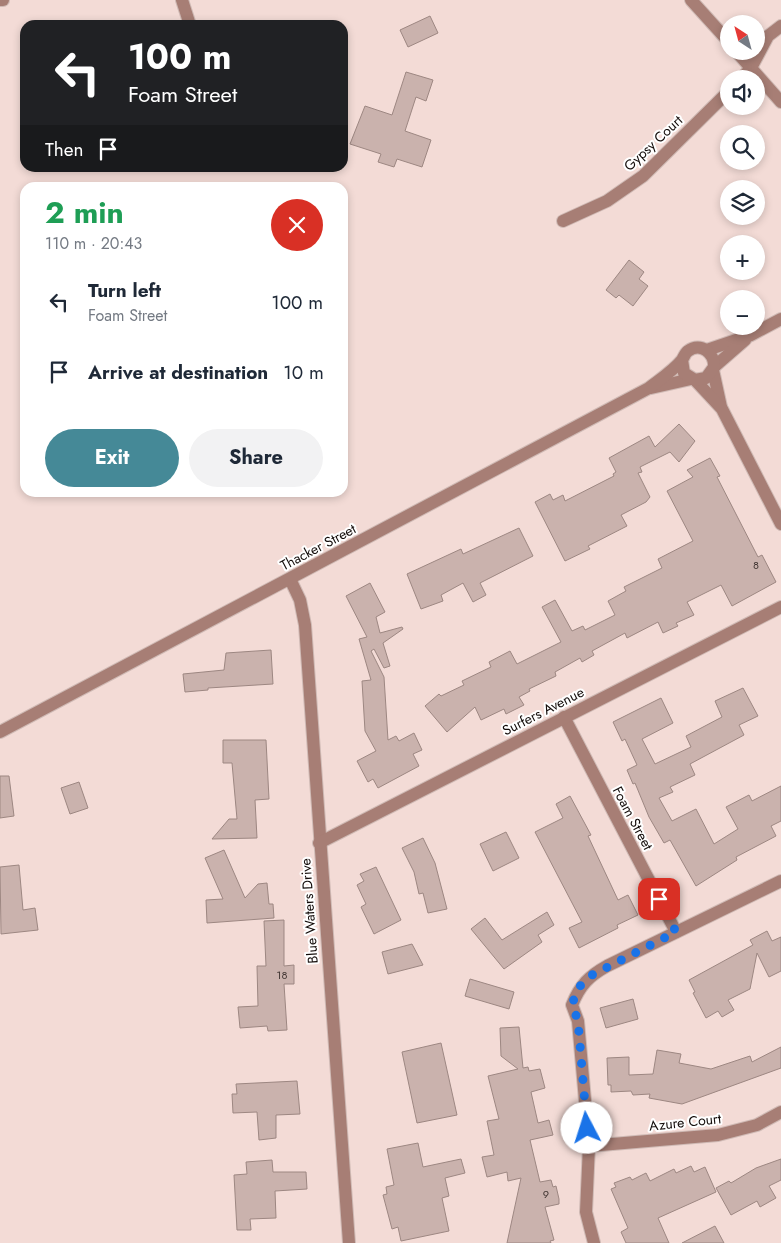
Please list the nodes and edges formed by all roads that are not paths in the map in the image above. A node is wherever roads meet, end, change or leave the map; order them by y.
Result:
1 (182, 0) edge
2 (691, 0) edge
3 (188, 20) edge
4 (781, 26) edge
5 (720, 32) edge
6 (744, 60) edge
7 (751, 68) junction
8 (720, 100) edge
9 (781, 102) edge
10 (563, 221) dead end
11 (781, 319) edge
12 (765, 328) edge
13 (751, 335) joint
14 (707, 350) junction
15 (682, 360) junction
16 (713, 369) junction
17 (693, 379) junction
18 (649, 388) junction
19 (722, 410) junction
20 (781, 524) edge
21 (290, 578) junction
22 (781, 607) edge
23 (564, 717) junction
24 (0, 732) edge
25 (319, 843) junction
26 (781, 880) edge
27 (676, 932) junction
28 (781, 1112) edge
29 (589, 1146) junction
30 (349, 1243) edge
31 (594, 1243) edge

1 - 3 street
2 - 5 street
4 - 7 street
6 - 7 street
7 - 9 street
8 - 10 street, Gypsy Court
11 - 12 street
13 - 14 street
13 - 16 street
14 - 15 street
14 - 16 street
15 - 17 street
15 - 18 street, Thacker Street
16 - 17 street
16 - 19 street
17 - 18 street, Thacker Street
17 - 19 street
18 - 21 street, Thacker Street
19 - 20 street
21 - 24 street, Thacker Street
21 - 25 street, Blue Waters Drive
22 - 23 street, Surfers Avenue
23 - 25 street, Surfers Avenue
23 - 27 street, Foam Street
25 - 30 street, Blue Waters Drive
26 - 27 street
27 - 29 street
28 - 29 street, Azure Court
29 - 31 street

